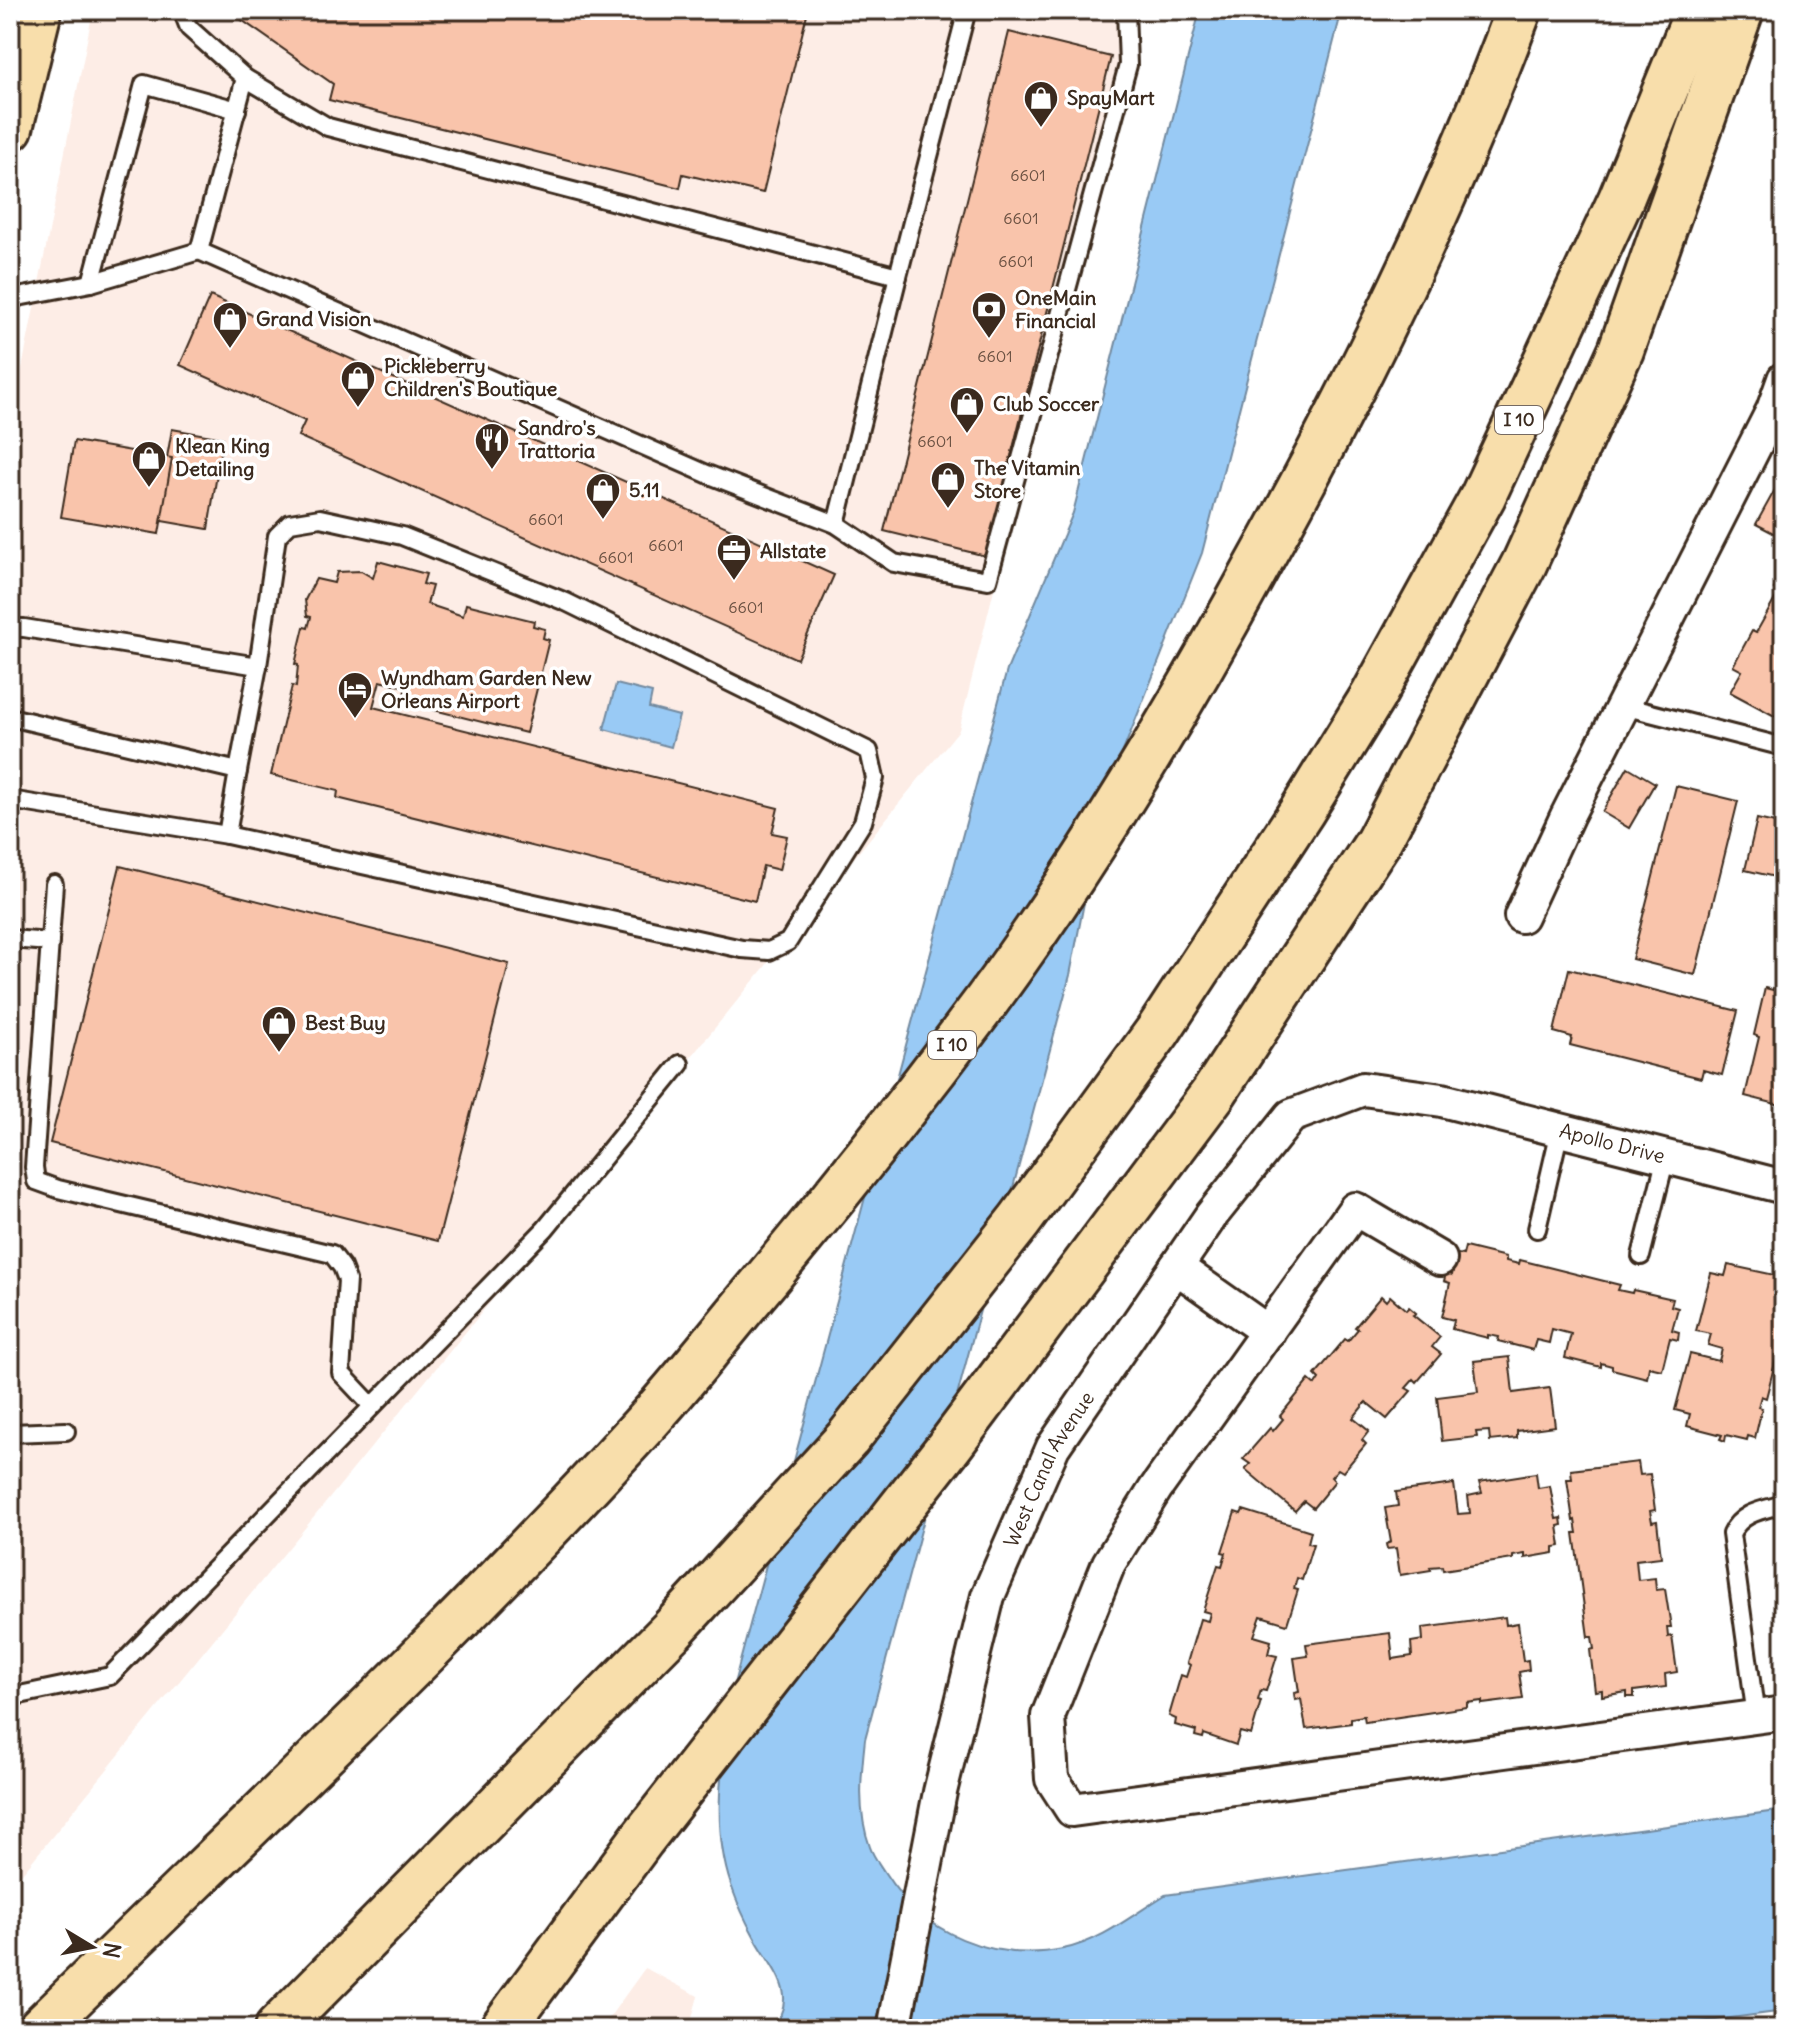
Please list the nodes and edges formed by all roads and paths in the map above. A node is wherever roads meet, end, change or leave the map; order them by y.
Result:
1 (39, 10) edge
2 (182, 10) edge
3 (967, 10) edge
4 (1126, 10) edge
5 (1698, 10) edge
6 (1741, 10) edge
7 (1518, 14) edge
8 (245, 78) junction
9 (237, 110) junction
10 (10, 128) edge
11 (199, 251) junction
12 (898, 276) junction
13 (91, 283) junction
14 (10, 297) edge
15 (1784, 379) edge
16 (836, 524) junction
17 (10, 628) edge
18 (258, 666) junction
19 (1623, 706) junction
20 (10, 717) edge
21 (1784, 747) edge
22 (238, 771) junction
23 (10, 800) edge
24 (227, 835) junction
25 (54, 884) dead end
26 (1521, 916) dead end
27 (10, 939) edge
28 (50, 942) junction
29 (680, 1064) dead end
30 (1442, 1100) joint
31 (1560, 1130) junction
32 (1666, 1157) junction
33 (1784, 1187) edge
34 (1537, 1229) dead end
35 (1641, 1256) dead end
36 (1440, 1259) dead end
37 (1176, 1267) junction
38 (1268, 1332) junction
39 (372, 1406) junction
40 (66, 1431) dead end
41 (10, 1433) edge
42 (1784, 1504) edge
43 (10, 1697) edge
44 (1770, 1715) edge
45 (160, 1911) junction
46 (10, 2027) edge
47 (40, 2029) edge
48 (277, 2029) edge
49 (502, 2029) edge
50 (894, 2029) edge

1 - 10 main road
2 - 8 lane
3 - 12 lane
4 - 16 lane
5 - 48 main road, I 10
6 - 49 main road
7 - 45 main road, I 10
8 - 9 lane
8 - 12 lane
9 - 11 lane
9 - 13 lane
11 - 13 lane
11 - 16 lane
12 - 16 lane
13 - 14 lane
15 - 19 street
17 - 18 lane
18 - 22 lane
18 - 24 lane
19 - 21 lane
19 - 26 street
20 - 22 lane
22 - 24 lane
23 - 24 lane
25 - 28 lane
27 - 28 lane
28 - 39 lane
29 - 39 lane
30 - 31 street, Apollo Drive
30 - 37 street, West Canal Avenue
31 - 32 street, Apollo Drive
31 - 34 lane
32 - 33 street, Apollo Drive
32 - 35 lane
36 - 38 street
37 - 38 street
37 - 50 street, West Canal Avenue
38 - 44 street
39 - 43 lane
40 - 41 lane
42 - 44 lane
45 - 46 main road
45 - 47 main road, I 10

